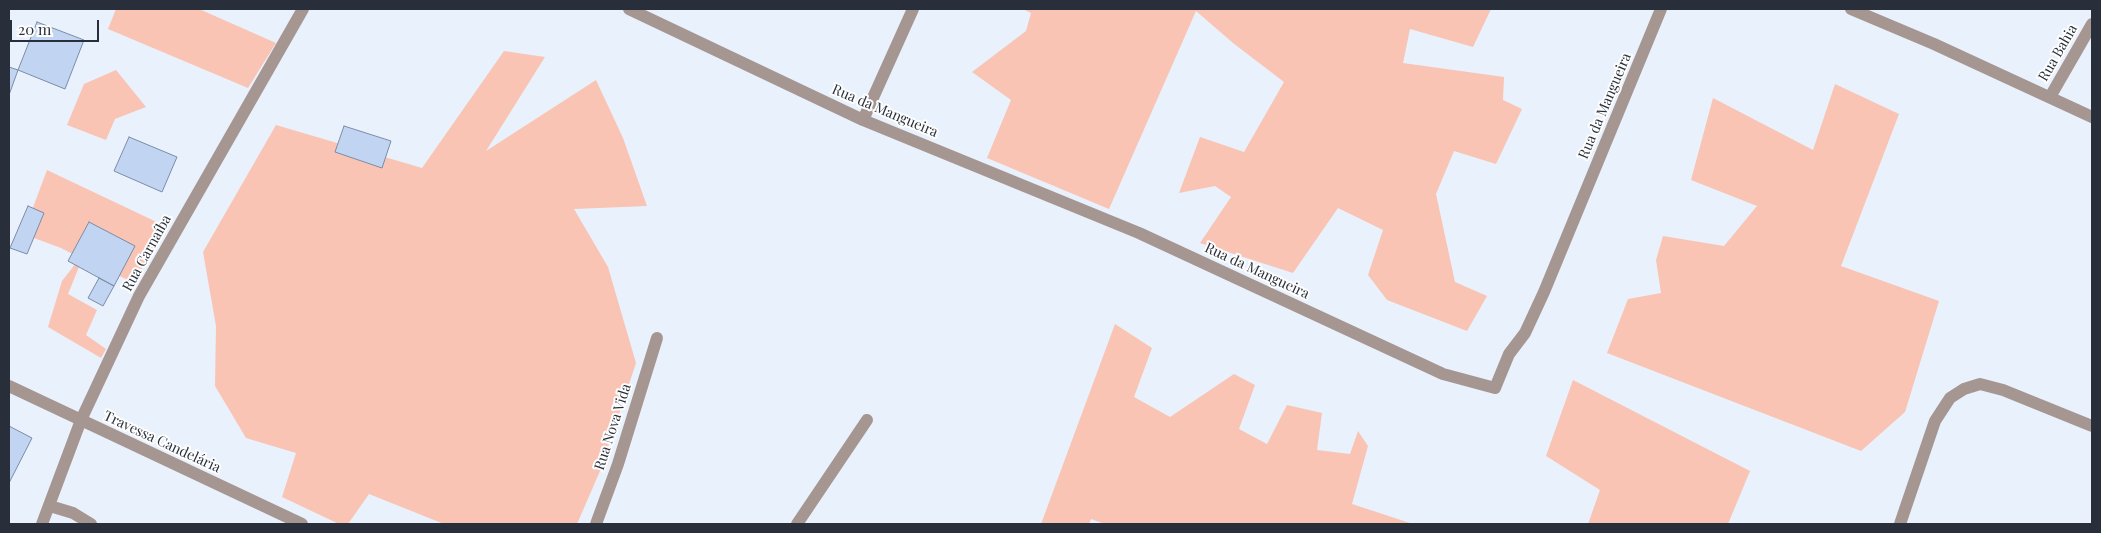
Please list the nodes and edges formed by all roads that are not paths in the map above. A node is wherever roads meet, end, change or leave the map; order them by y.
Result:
1 (304, 9) edge
2 (629, 9) edge
3 (913, 9) edge
4 (1661, 9) edge
5 (1851, 9) edge
6 (2092, 24) edge
7 (2050, 96) junction
8 (2092, 116) edge
9 (863, 120) junction
10 (658, 338) dead end
11 (9, 386) edge
12 (81, 420) junction
13 (867, 420) dead end
14 (2092, 426) edge
15 (50, 506) junction
16 (42, 524) edge
17 (91, 524) edge
18 (302, 524) edge
19 (596, 524) edge
20 (797, 524) edge
21 (1900, 524) edge

1 - 12 street, Rua Carnaíba
2 - 9 street, Rua da Mangueira
3 - 9 street
4 - 9 street, Rua da Mangueira
5 - 7 street
6 - 7 street, Rua Bahia
7 - 8 street
10 - 19 street, Rua Nova Vida
11 - 12 street, Travessa Candelária
12 - 15 street, Rua Carnaíba
12 - 18 street, Travessa Candelária
13 - 20 street
14 - 21 street
15 - 16 street, Rua Carnaíba
15 - 17 street

